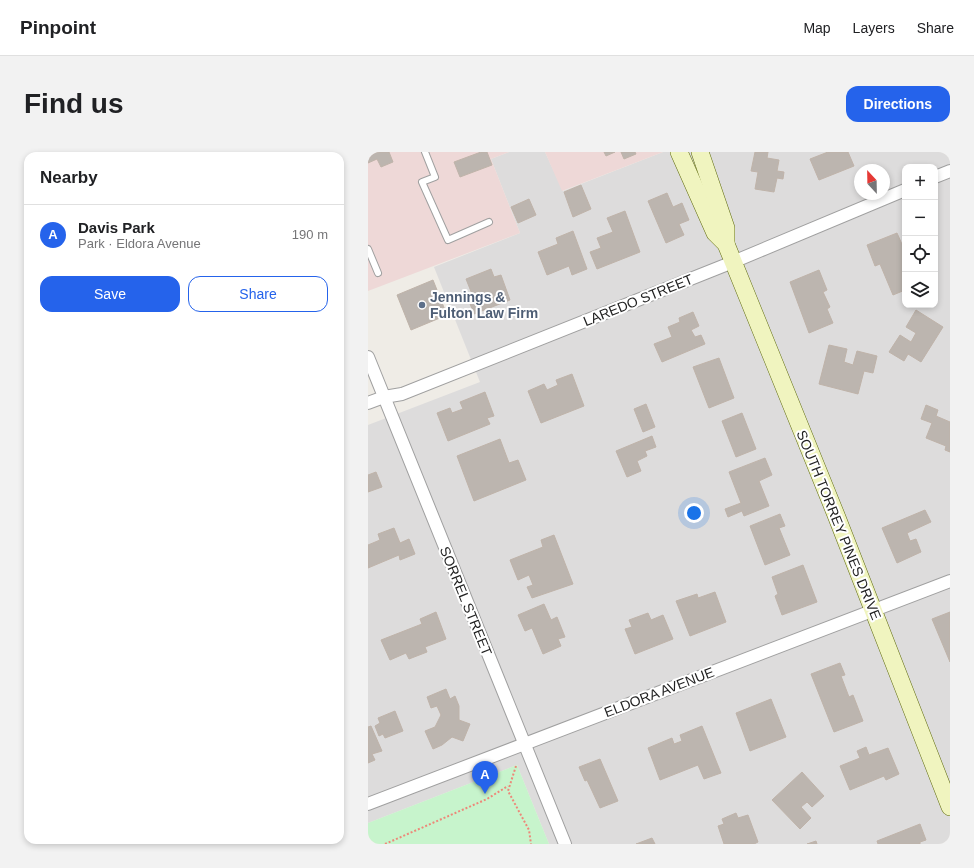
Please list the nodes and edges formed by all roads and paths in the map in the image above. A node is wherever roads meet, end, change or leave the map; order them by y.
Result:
1 (425, 152) edge
2 (679, 152) edge
3 (700, 152) edge
4 (950, 171) edge
5 (938, 176) edge
6 (902, 191) edge
7 (490, 222) dead end
8 (726, 244) junction
9 (368, 249) edge
10 (733, 262) junction
11 (378, 273) dead end
12 (368, 357) edge
13 (384, 397) junction
14 (368, 403) edge
15 (950, 581) edge
16 (873, 610) junction
17 (524, 743) junction
18 (516, 766) dead end
19 (508, 786) junction
20 (368, 804) edge
21 (950, 807) edge
22 (385, 844) edge
23 (531, 844) edge
24 (565, 844) edge

1 - 7 lane
2 - 8 street, SOUTH TORREY PINES DRIVE
3 - 8 street, SOUTH TORREY PINES DRIVE
4 - 5 street
6 - 10 street, LAREDO STREET
8 - 10 street, SOUTH TORREY PINES DRIVE
9 - 11 lane
10 - 13 street, LAREDO STREET
10 - 16 street, SOUTH TORREY PINES DRIVE
12 - 13 street, SORREL STREET
13 - 14 street, LAREDO STREET
13 - 17 street, SORREL STREET
15 - 16 street, ELDORA AVENUE
16 - 17 street, ELDORA AVENUE
16 - 21 street, SOUTH TORREY PINES DRIVE
17 - 20 street, ELDORA AVENUE
17 - 24 street, SORREL STREET
18 - 19 path
19 - 22 path
19 - 23 path

